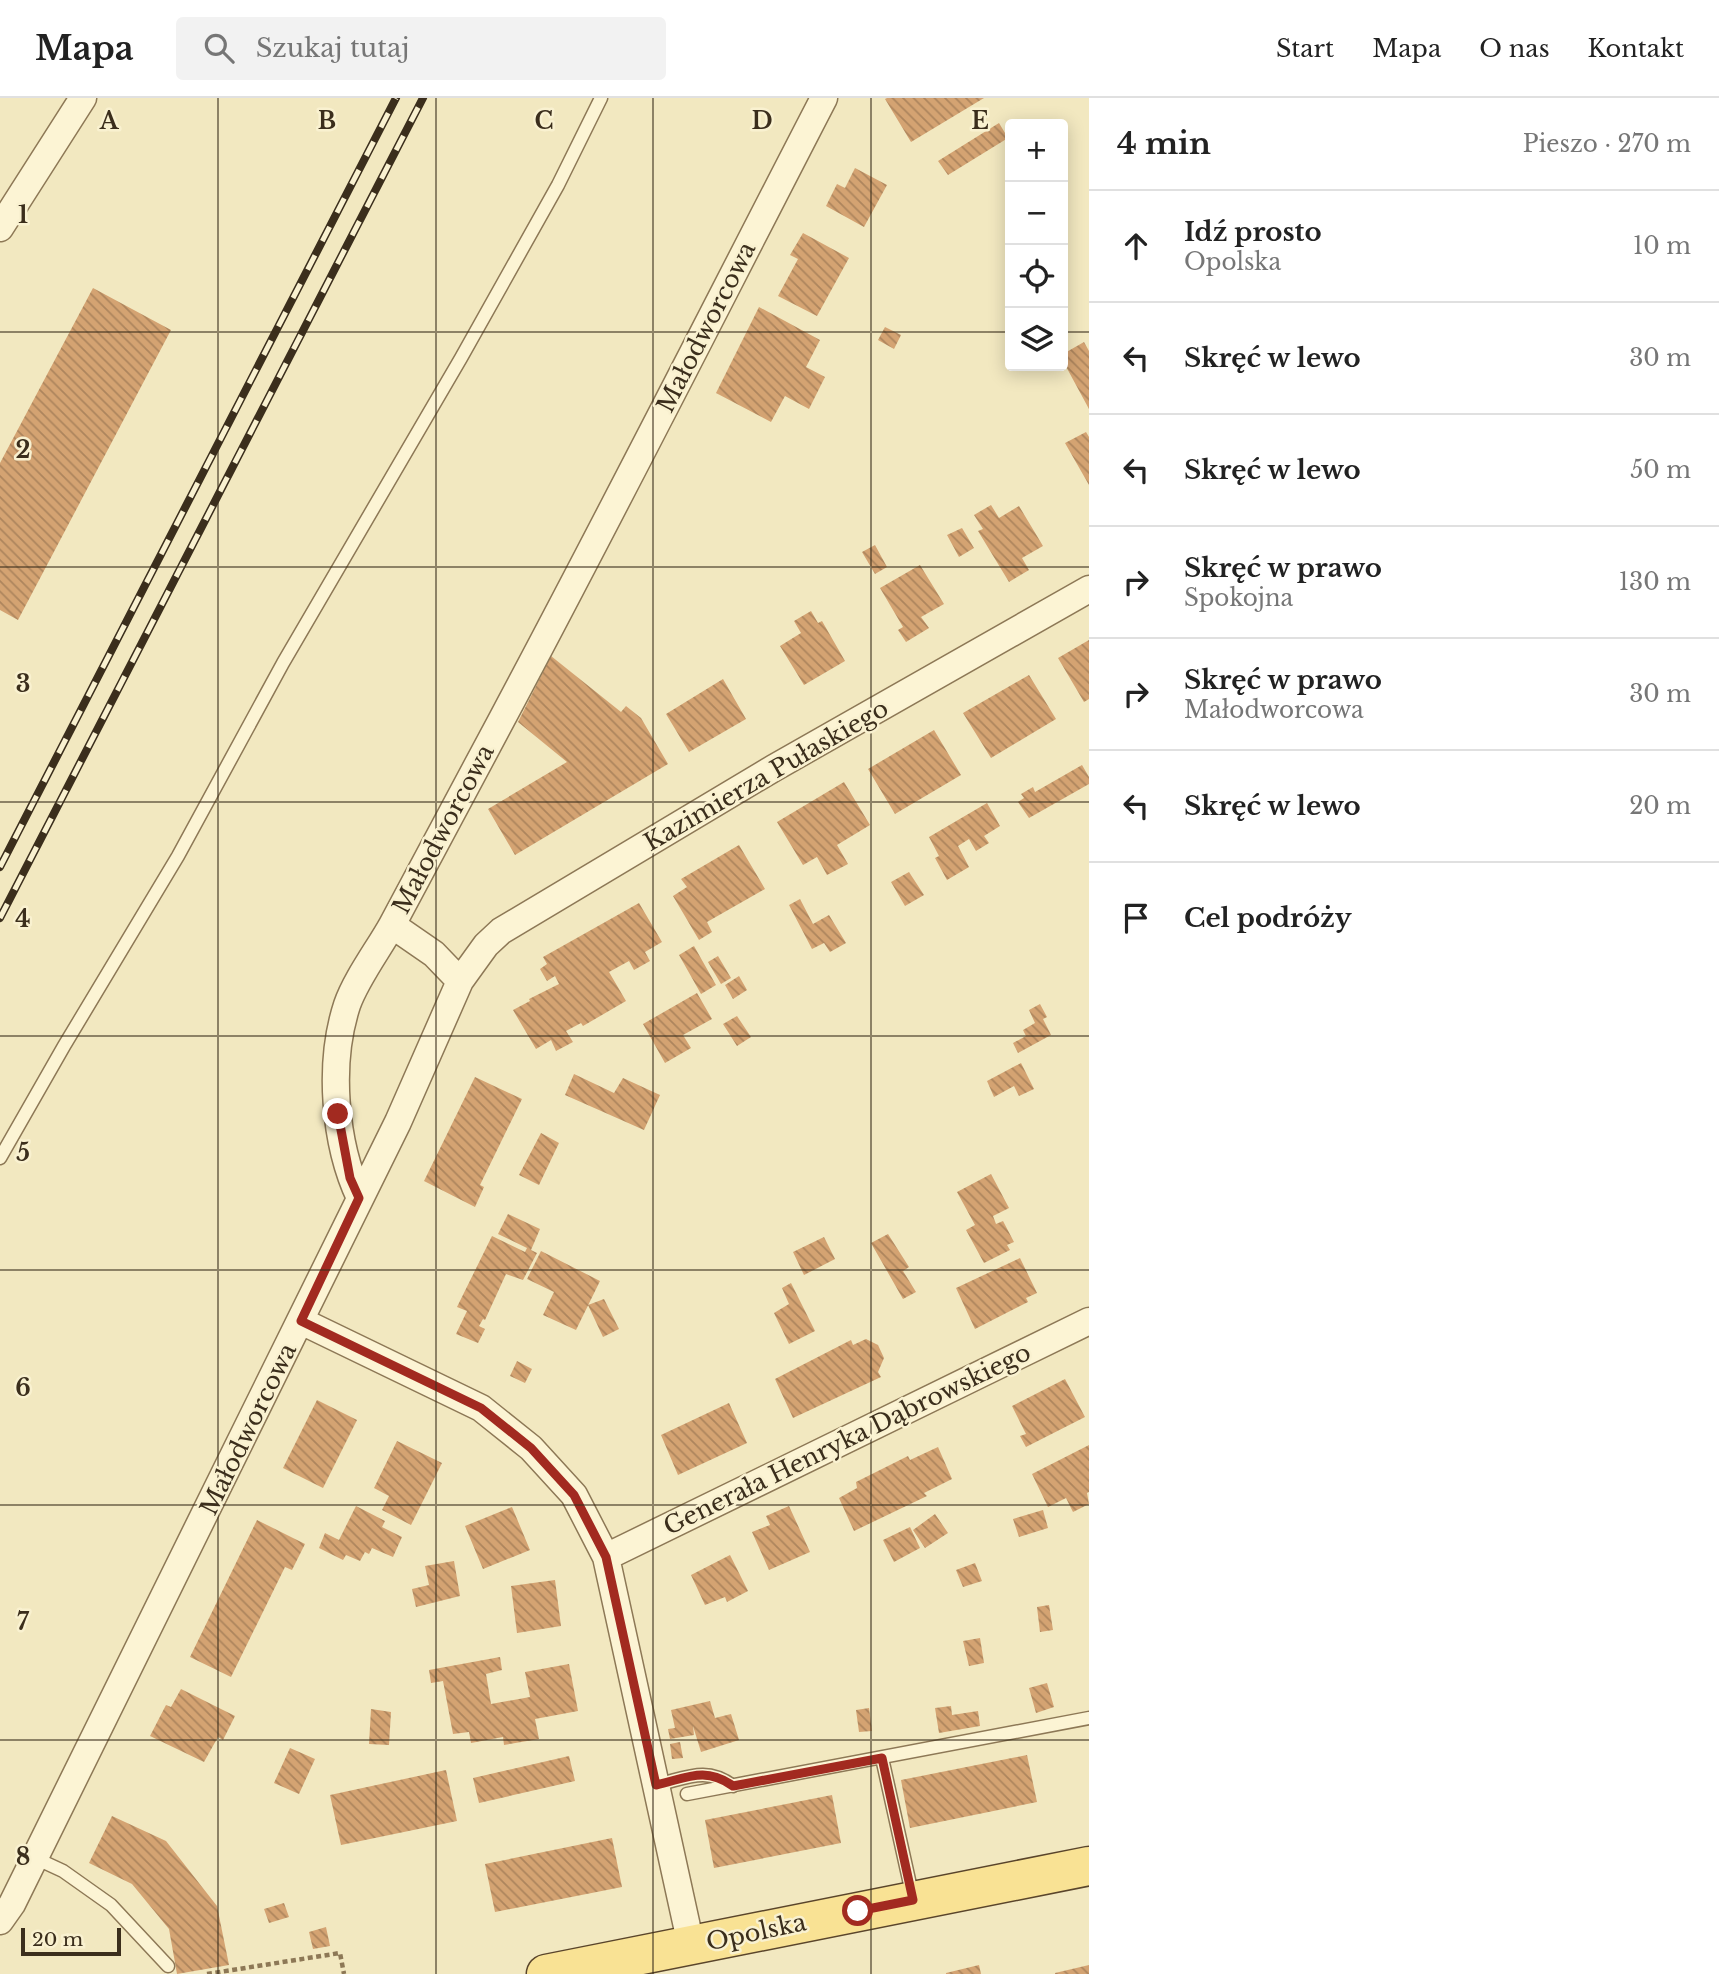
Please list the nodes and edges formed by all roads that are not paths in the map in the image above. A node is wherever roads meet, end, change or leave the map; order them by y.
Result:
1 (83, 98) edge
2 (601, 98) edge
3 (824, 98) edge
4 (0, 228) edge
5 (1089, 589) edge
6 (392, 925) junction
7 (460, 981) junction
8 (0, 1158) edge
9 (359, 1198) junction
10 (301, 1321) junction
11 (1089, 1321) edge
12 (606, 1557) junction
13 (1089, 1718) edge
14 (882, 1758) junction
15 (656, 1785) junction
16 (733, 1786) junction
17 (687, 1794) dead end
18 (35, 1858) junction
19 (1089, 1866) edge
20 (913, 1900) junction
21 (0, 1921) edge
22 (691, 1945) junction
23 (168, 1966) dead end
24 (546, 1974) edge

1 - 4 street
2 - 8 lane
3 - 6 street, Małodworcowa
5 - 7 street, Kazimierza Pułaskiego
6 - 7 street, Małodworcowa
6 - 9 street
7 - 9 street, Małodworcowa
9 - 10 street, Małodworcowa
10 - 12 street
10 - 18 street, Małodworcowa
11 - 12 street, Generała Henryka Dąbrowskiego
12 - 15 street
13 - 14 lane
14 - 16 lane
14 - 20 lane
15 - 16 lane
15 - 22 street
16 - 17 lane
18 - 21 street, Małodworcowa
18 - 23 lane
19 - 20 main road, Opolska
20 - 22 main road, Opolska
22 - 24 main road, Opolska

